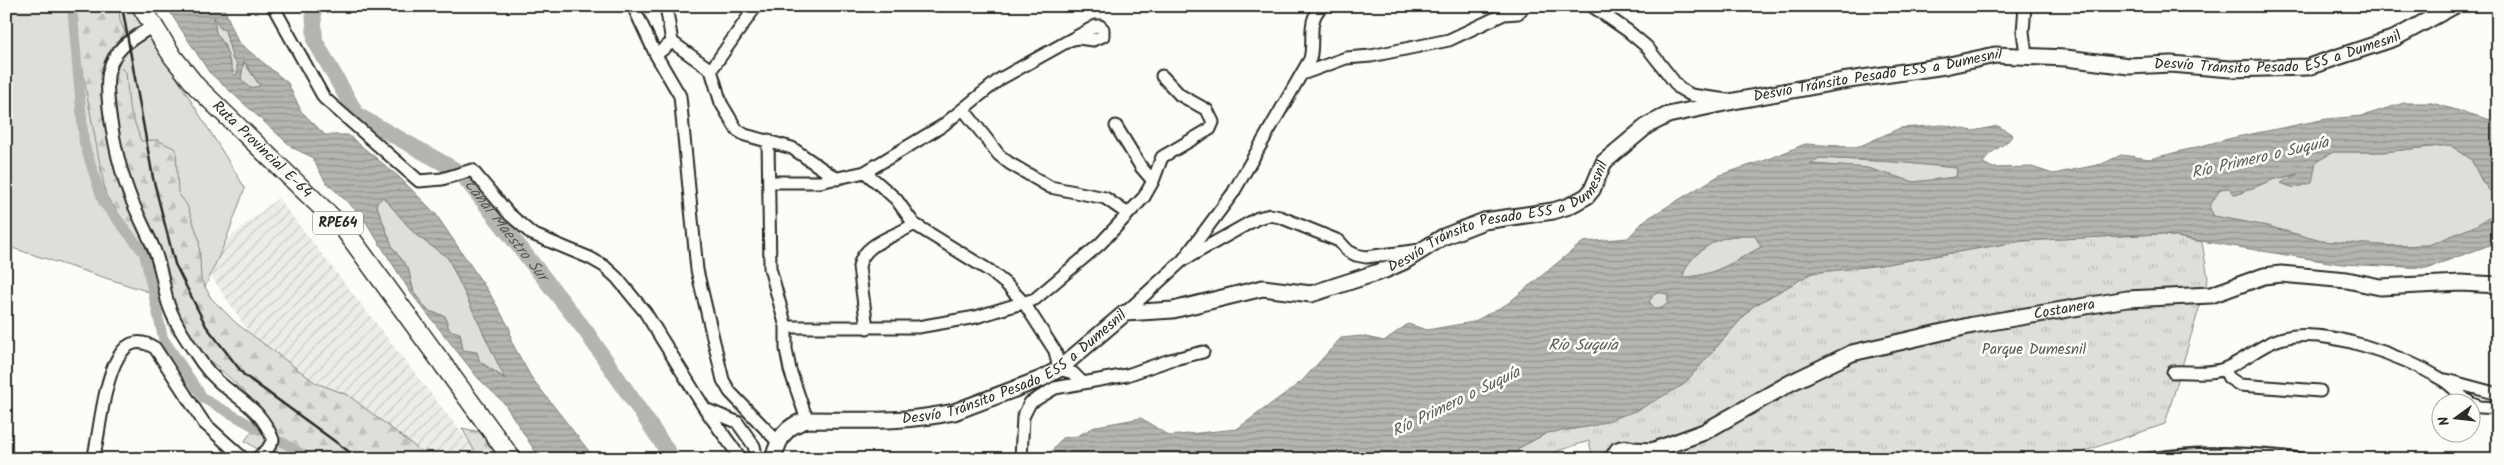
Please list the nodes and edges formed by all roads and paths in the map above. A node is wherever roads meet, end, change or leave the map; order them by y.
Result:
1 (141, 6) edge
2 (273, 6) edge
3 (633, 6) edge
4 (642, 6) edge
5 (666, 6) edge
6 (756, 6) edge
7 (1322, 6) edge
8 (1525, 6) edge
9 (1592, 6) edge
10 (2025, 6) edge
11 (2454, 6) edge
12 (153, 26) junction
13 (1070, 40) dead end
14 (650, 42) junction
15 (672, 42) junction
16 (2026, 54) junction
17 (656, 55) junction
18 (711, 70) junction
19 (1302, 74) junction
20 (1162, 76) dead end
21 (1734, 101) junction
22 (964, 110) junction
23 (1116, 126) dead end
24 (768, 140) junction
25 (865, 172) junction
26 (837, 179) junction
27 (1153, 181) junction
28 (770, 182) junction
29 (1128, 214) junction
30 (914, 224) junction
31 (1421, 250) junction
32 (1183, 260) junction
33 (2498, 285) edge
34 (1024, 303) junction
35 (1125, 313) junction
36 (786, 327) junction
37 (867, 328) junction
38 (1202, 352) dead end
39 (1059, 369) junction
40 (2224, 369) junction
41 (2173, 372) dead end
42 (2443, 380) junction
43 (1084, 383) junction
44 (2320, 391) dead end
45 (2457, 392) edge
46 (2498, 394) edge
47 (2482, 407) edge
48 (2498, 408) edge
49 (705, 409) junction
50 (807, 420) junction
51 (778, 442) junction
52 (1642, 455) edge
53 (93, 459) edge
54 (244, 459) edge
55 (256, 459) edge
56 (512, 459) edge
57 (741, 459) edge
58 (757, 459) edge
59 (773, 459) edge
60 (1021, 459) edge
61 (1612, 459) edge

1 - 12 main road, Ruta Provincial E-64 / RPE64
2 - 49 street
3 - 14 street
4 - 14 street
5 - 15 street
6 - 18 street
7 - 19 street
8 - 19 street
9 - 21 street
10 - 16 street
11 - 16 street, Desvío Tránsito Pesado E55 a Dumesnil
12 - 55 street
12 - 56 main road, Ruta Provincial E-64 / RPE64
13 - 22 street
14 - 17 street
15 - 17 street
15 - 18 street
16 - 21 street, Desvío Tránsito Pesado E55 a Dumesnil
17 - 51 street
18 - 24 street
19 - 32 street
20 - 27 street
21 - 31 street, Desvío Tránsito Pesado E55 a Dumesnil
22 - 25 street
22 - 29 street
23 - 27 street
24 - 26 street
24 - 28 street
25 - 26 street
25 - 30 street
26 - 28 street
27 - 29 street
28 - 36 street
29 - 34 street
30 - 34 street
30 - 37 street
31 - 32 street
31 - 35 street, Desvío Tránsito Pesado E55 a Dumesnil
32 - 35 street
33 - 52 street, Costanera
34 - 37 street
34 - 39 street
35 - 39 street, Desvío Tránsito Pesado E55 a Dumesnil
36 - 37 street
36 - 50 street
38 - 43 street
39 - 43 street
39 - 50 street, Desvío Tránsito Pesado E55 a Dumesnil
40 - 41 street
40 - 42 street
40 - 44 street
42 - 45 street
42 - 46 street
43 - 60 street
47 - 48 street
49 - 57 street
49 - 58 street
50 - 51 street, Desvío Tránsito Pesado E55 a Dumesnil
51 - 59 street, Desvío Tránsito Pesado E55 a Dumesnil
52 - 61 street, Costanera
53 - 54 street

